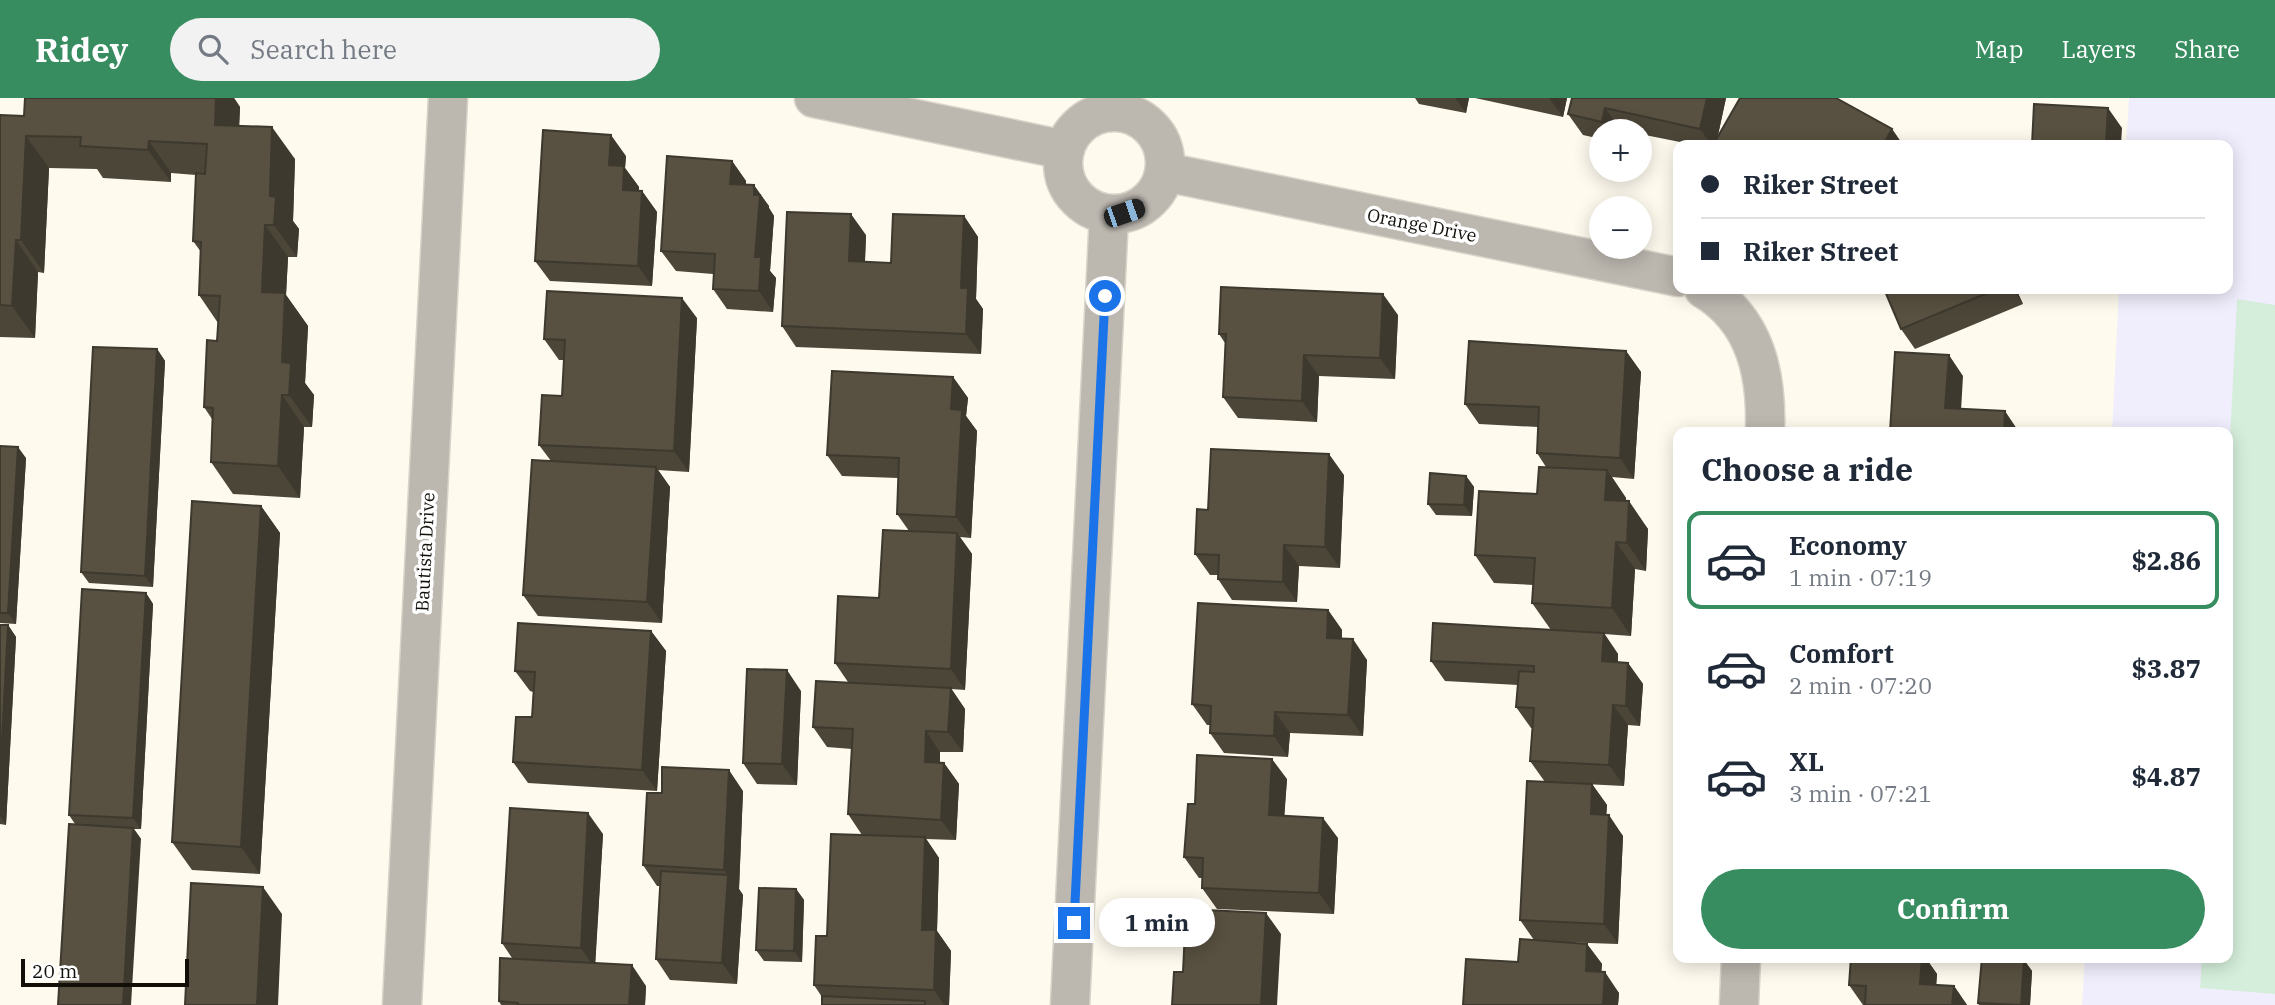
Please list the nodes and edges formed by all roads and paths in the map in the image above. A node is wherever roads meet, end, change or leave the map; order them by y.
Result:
1 (448, 98) edge
2 (814, 98) edge
3 (1121, 105) edge
4 (1065, 150) junction
5 (1165, 172) junction
6 (1109, 215) junction
7 (1673, 276) edge
8 (1717, 298) edge
9 (1765, 427) edge
10 (1741, 963) edge
11 (402, 1005) edge
12 (1070, 1005) edge
13 (1739, 1005) edge

1 - 11 street, Bautista Drive
2 - 4 street
3 - 4 street
3 - 5 street
4 - 6 street
5 - 6 street
5 - 7 street, Orange Drive
6 - 12 street
8 - 9 street
10 - 13 street

